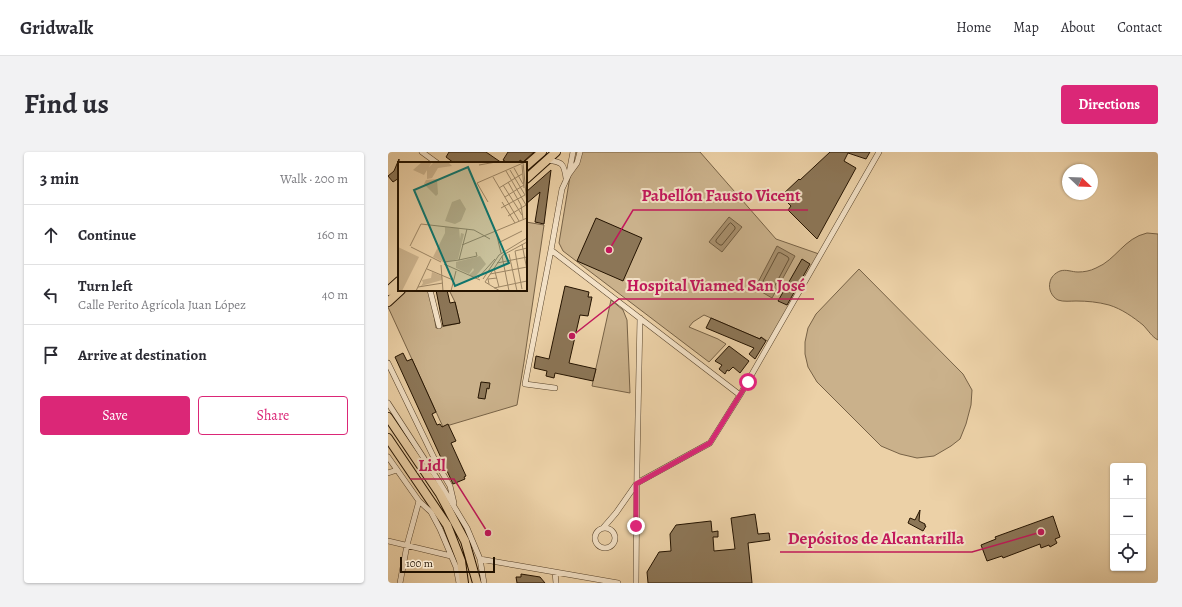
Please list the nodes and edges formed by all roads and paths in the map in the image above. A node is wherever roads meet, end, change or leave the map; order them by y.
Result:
1 (422, 152) edge
2 (433, 152) edge
3 (542, 152) edge
4 (556, 152) edge
5 (573, 152) edge
6 (580, 152) edge
7 (879, 152) edge
8 (428, 157) junction
9 (547, 160) junction
10 (436, 162) edge
11 (527, 165) edge
12 (568, 176) junction
13 (527, 178) edge
14 (551, 250) junction
15 (398, 282) edge
16 (388, 291) edge
17 (400, 291) edge
18 (430, 291) edge
19 (388, 302) edge
20 (640, 318) junction
21 (439, 326) dead end
22 (388, 363) edge
23 (555, 388) dead end
24 (740, 395) junction
25 (388, 403) edge
26 (388, 417) edge
27 (388, 438) edge
28 (388, 457) edge
29 (397, 470) junction
30 (388, 473) edge
31 (636, 484) junction
32 (419, 501) junction
33 (456, 510) junction
34 (603, 528) dead end
35 (388, 541) edge
36 (408, 545) junction
37 (450, 556) junction
38 (480, 559) junction
39 (555, 572) junction
40 (400, 583) edge
41 (459, 583) edge
42 (464, 583) edge
43 (477, 583) edge
44 (484, 583) edge
45 (556, 583) edge
46 (618, 583) edge
47 (636, 583) edge

1 - 8 street
2 - 8 street
3 - 11 main road
4 - 9 main road
5 - 12 street
6 - 12 street
7 - 24 street
8 - 10 street
9 - 12 street
9 - 13 main road
12 - 14 street
14 - 20 street
14 - 23 street
15 - 16 main road
17 - 19 main road
18 - 21 street
20 - 24 street
20 - 31 street
22 - 33 street
24 - 31 street
25 - 33 street
26 - 43 main road
27 - 42 main road
28 - 29 street
29 - 30 street
29 - 32 street
31 - 34 street
31 - 47 street
32 - 36 street
32 - 37 street
33 - 38 street
35 - 36 street
36 - 37 street
36 - 40 street
37 - 41 street
38 - 39 street
38 - 44 street
39 - 45 street
39 - 46 street

